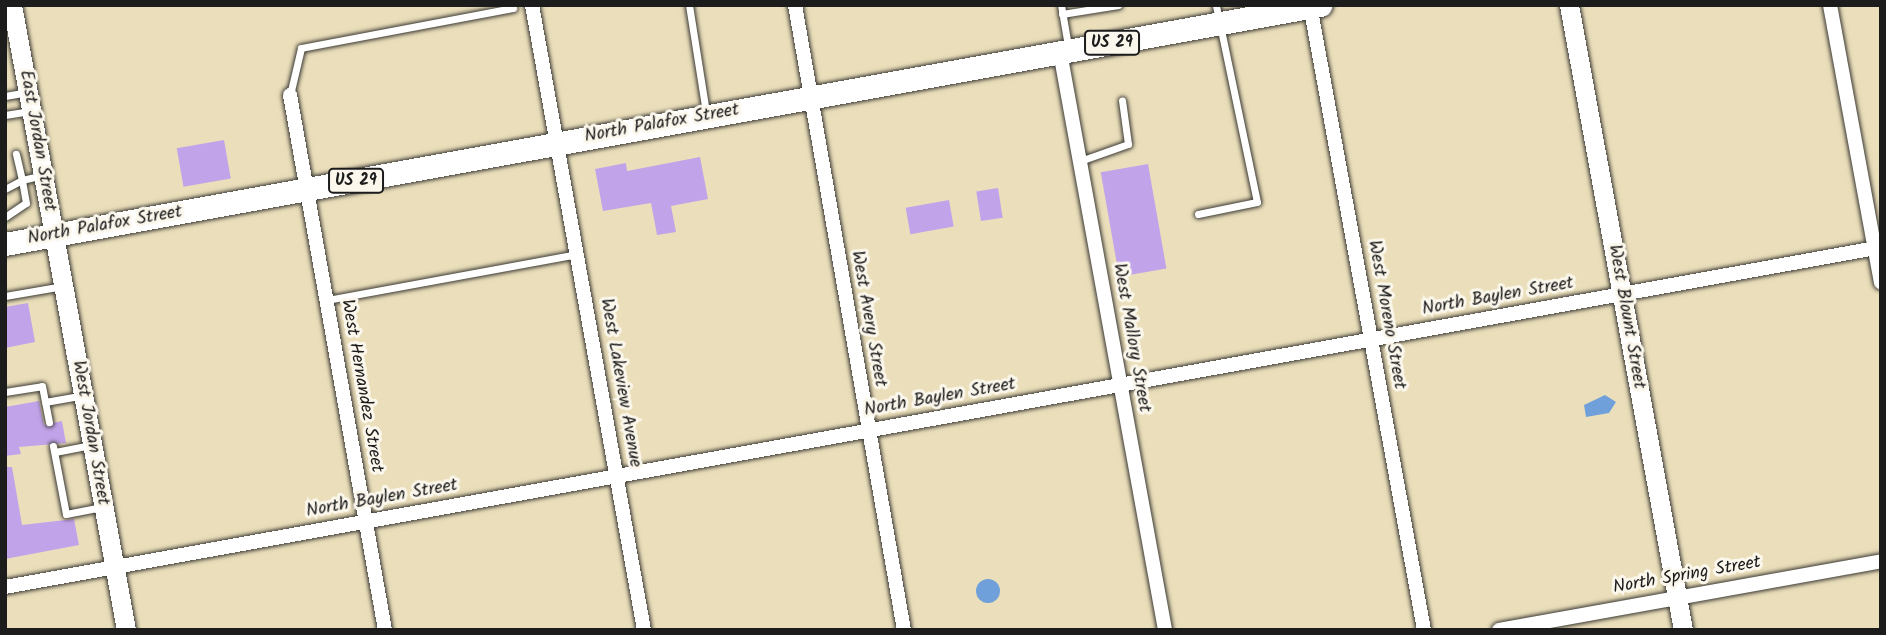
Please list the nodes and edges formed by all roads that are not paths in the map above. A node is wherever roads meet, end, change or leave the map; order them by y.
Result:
1 (12, 5) edge
2 (532, 5) edge
3 (689, 5) edge
4 (795, 5) edge
5 (1118, 5) edge
6 (1569, 5) edge
7 (1830, 5) edge
8 (1313, 6) edge
9 (513, 8) dead end
10 (1061, 10) edge
11 (1219, 14) edge
12 (1065, 52) junction
13 (290, 95) joint
14 (5, 96) edge
15 (808, 98) junction
16 (1122, 100) dead end
17 (30, 101) junction
18 (5, 115) edge
19 (707, 116) junction
20 (558, 143) junction
21 (16, 154) dead end
22 (1080, 161) junction
23 (43, 176) junction
24 (22, 180) junction
25 (5, 189) edge
26 (306, 190) junction
27 (1198, 214) dead end
28 (5, 217) edge
29 (54, 235) junction
30 (5, 244) edge
31 (1878, 248) edge
32 (577, 254) junction
33 (1881, 282) edge
34 (63, 286) junction
35 (1622, 295) junction
36 (5, 296) edge
37 (326, 300) junction
38 (1371, 339) junction
39 (1120, 384) junction
40 (5, 392) edge
41 (83, 395) junction
42 (45, 401) junction
43 (49, 422) dead end
44 (868, 430) junction
45 (92, 445) junction
46 (617, 476) junction
47 (104, 507) junction
48 (366, 522) junction
49 (1881, 561) edge
50 (115, 567) junction
51 (5, 587) edge
52 (1677, 598) junction
53 (126, 630) edge
54 (386, 630) edge
55 (644, 630) edge
56 (904, 630) edge
57 (1165, 630) edge
58 (1424, 630) edge
59 (1499, 630) edge
60 (1683, 630) edge

1 - 17 street, East Jordan Street
2 - 20 street, West Lakeview Avenue
3 - 19 lane
4 - 15 street, West Avery Street
5 - 10 lane
6 - 35 street, West Blount Street
7 - 31 street
8 - 11 main road, North Palafox Street / US 29
8 - 38 street, West Moreno Street
9 - 13 lane
10 - 12 lane
11 - 12 main road, North Palafox Street / US 29
11 - 27 lane
12 - 15 main road, North Palafox Street / US 29
12 - 22 street, West Mallory Street
13 - 26 street, West Hernandez Street
14 - 17 lane
15 - 19 main road, North Palafox Street / US 29
15 - 44 street, West Avery Street
16 - 22 lane
17 - 18 lane
17 - 23 street, East Jordan Street
19 - 20 main road, North Palafox Street / US 29
20 - 26 main road, North Palafox Street / US 29
20 - 32 street, West Lakeview Avenue
21 - 24 lane
22 - 39 street, West Mallory Street
23 - 24 lane
23 - 29 street, East Jordan Street
24 - 25 lane
24 - 28 lane
26 - 29 main road, North Palafox Street / US 29
26 - 37 street, West Hernandez Street
29 - 30 main road, North Palafox Street / US 29
29 - 34 street, West Jordan Street
31 - 33 street
31 - 35 street, North Baylen Street
32 - 37 lane
32 - 46 street, West Lakeview Avenue
34 - 36 lane
34 - 41 street, West Jordan Street
35 - 38 street, North Baylen Street
35 - 52 street, West Blount Street
37 - 48 street, West Hernandez Street
38 - 39 street, North Baylen Street
38 - 58 street, West Moreno Street
39 - 44 street, North Baylen Street
39 - 57 street, West Mallory Street
40 - 42 lane
41 - 42 lane
41 - 45 street, West Jordan Street
42 - 43 lane
44 - 46 street, North Baylen Street
44 - 56 street, West Avery Street
45 - 47 street, West Jordan Street
45 - 47 lane
46 - 48 street, North Baylen Street
46 - 55 street, West Lakeview Avenue
47 - 50 street, West Jordan Street
48 - 50 street, North Baylen Street
48 - 54 street, West Hernandez Street
49 - 52 street, North Spring Street
50 - 51 street, North Baylen Street
50 - 53 street, West Jordan Street
52 - 59 street, North Spring Street
52 - 60 street, West Blount Street

